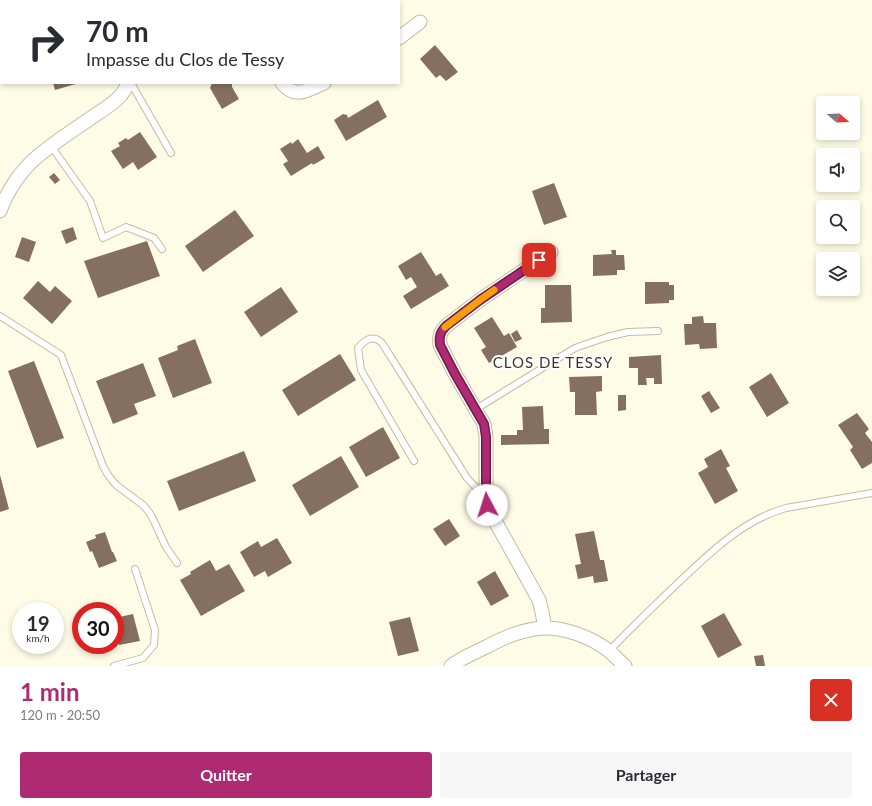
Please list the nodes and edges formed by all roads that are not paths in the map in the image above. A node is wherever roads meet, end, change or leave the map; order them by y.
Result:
1 (420, 22) dead end
2 (400, 37) edge
3 (129, 84) edge
4 (131, 84) edge
5 (283, 84) edge
6 (321, 84) edge
7 (51, 146) junction
8 (171, 153) dead end
9 (0, 211) edge
10 (162, 249) dead end
11 (551, 252) dead end
12 (0, 316) edge
13 (658, 331) dead end
14 (476, 409) junction
15 (414, 461) dead end
16 (872, 493) edge
17 (486, 498) junction
18 (177, 563) dead end
19 (136, 568) dead end
20 (545, 628) junction
21 (609, 651) junction
22 (114, 666) edge
23 (450, 666) edge
24 (625, 666) edge

1 - 2 street
3 - 7 street
4 - 8 lane
5 - 6 street
7 - 9 street
7 - 10 lane
11 - 14 street
12 - 18 lane
13 - 14 lane
14 - 17 street
15 - 17 lane
16 - 21 lane
17 - 20 street
19 - 22 lane
20 - 21 street
20 - 23 street
21 - 24 street

